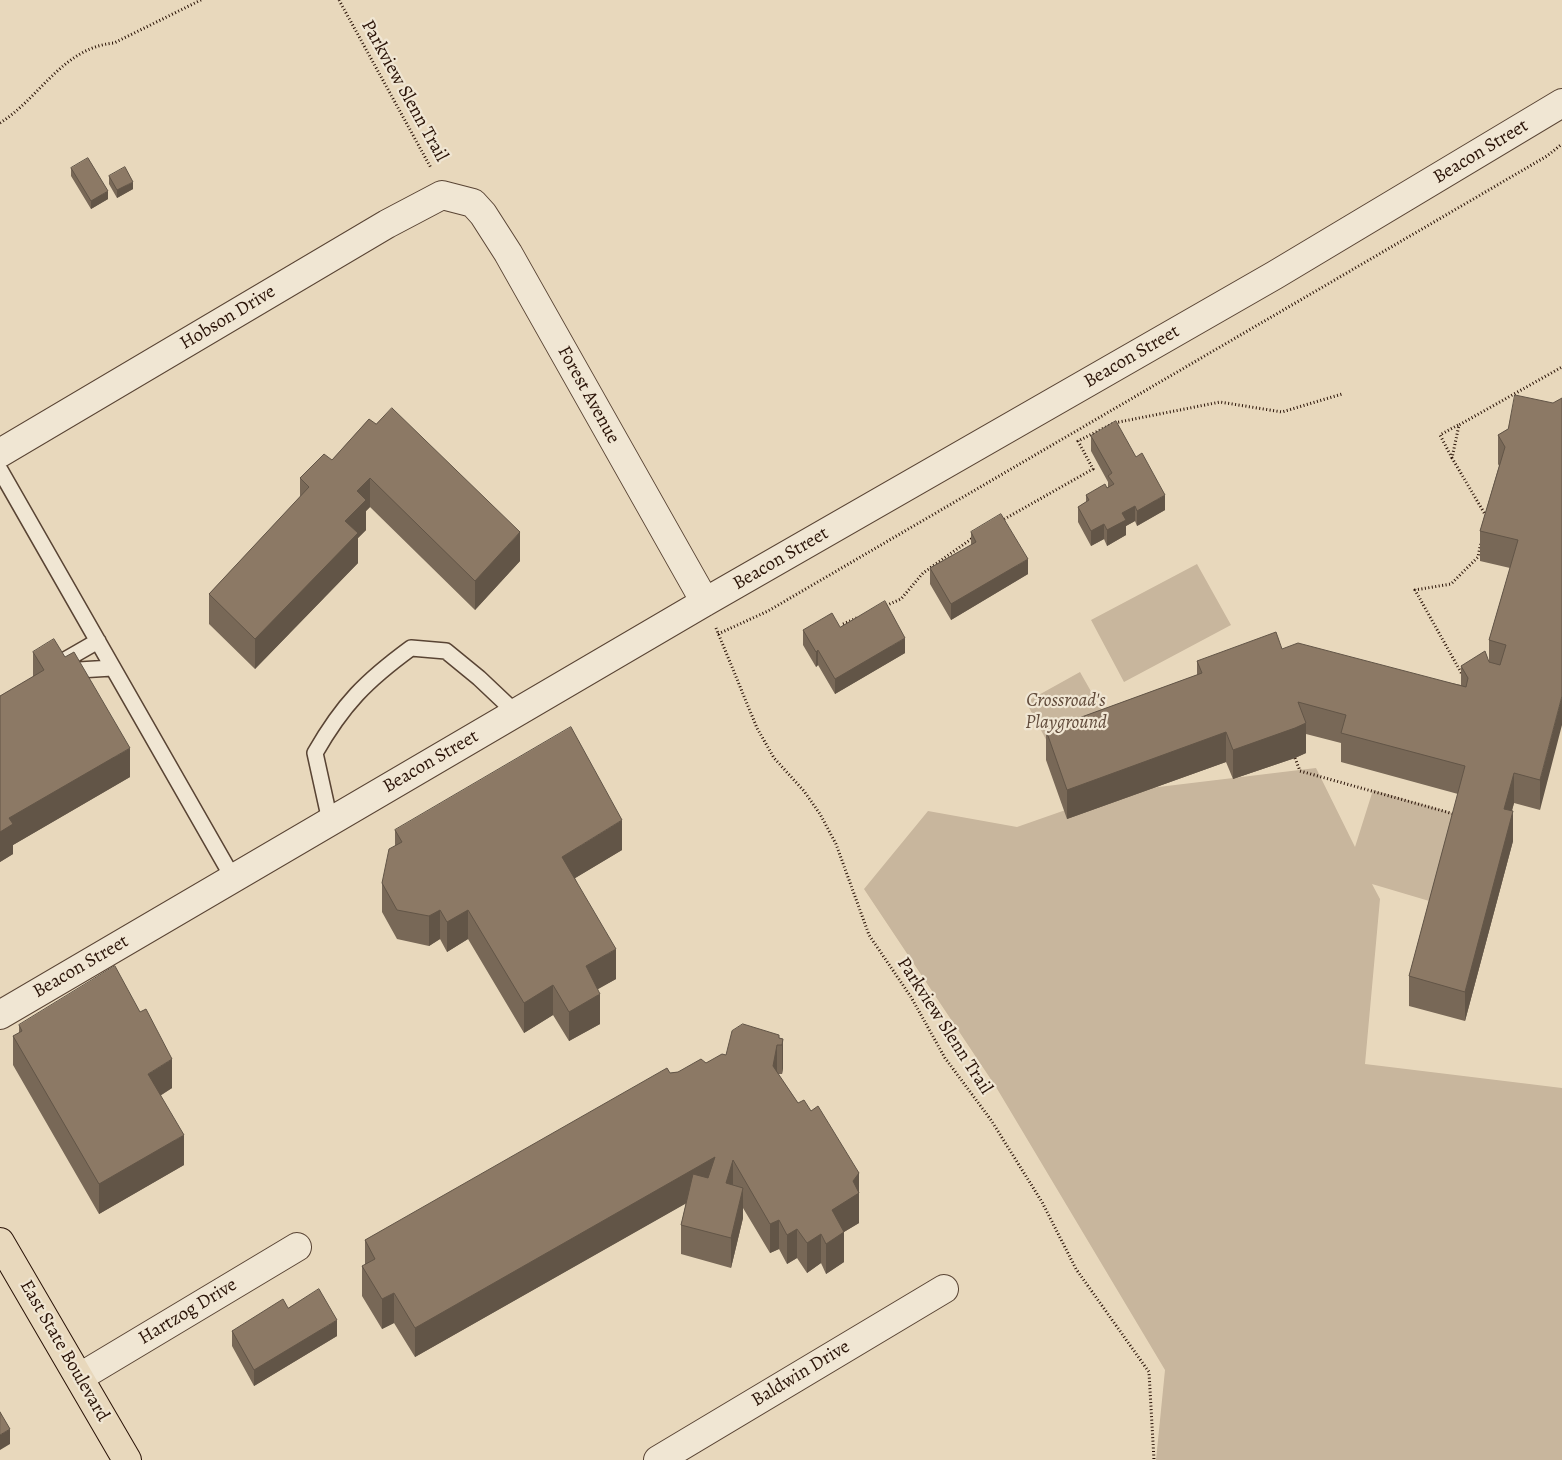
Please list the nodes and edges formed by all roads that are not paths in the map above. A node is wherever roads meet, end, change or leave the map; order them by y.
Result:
1 (1562, 103) edge
2 (451, 197) joint
3 (0, 453) edge
4 (0, 470) edge
5 (705, 602) junction
6 (98, 641) junction
7 (112, 668) junction
8 (516, 712) junction
9 (330, 821) junction
10 (233, 878) junction
11 (0, 1015) edge
12 (0, 1242) edge
13 (297, 1247) dead end
14 (944, 1288) dead end
15 (80, 1377) junction
16 (127, 1460) edge
17 (658, 1460) edge

1 - 5 street, Beacon Street
2 - 3 street, Hobson Drive
2 - 5 street, Forest Avenue
4 - 6 lane
5 - 8 street, Beacon Street
6 - 7 lane
6 - 7 lane
7 - 10 lane
8 - 9 street, Beacon Street
8 - 9 lane
9 - 10 street, Beacon Street
10 - 11 street, Beacon Street
12 - 15 main road, East State Boulevard
13 - 15 street, Hartzog Drive
14 - 17 street, Baldwin Drive
15 - 16 main road, East State Boulevard

